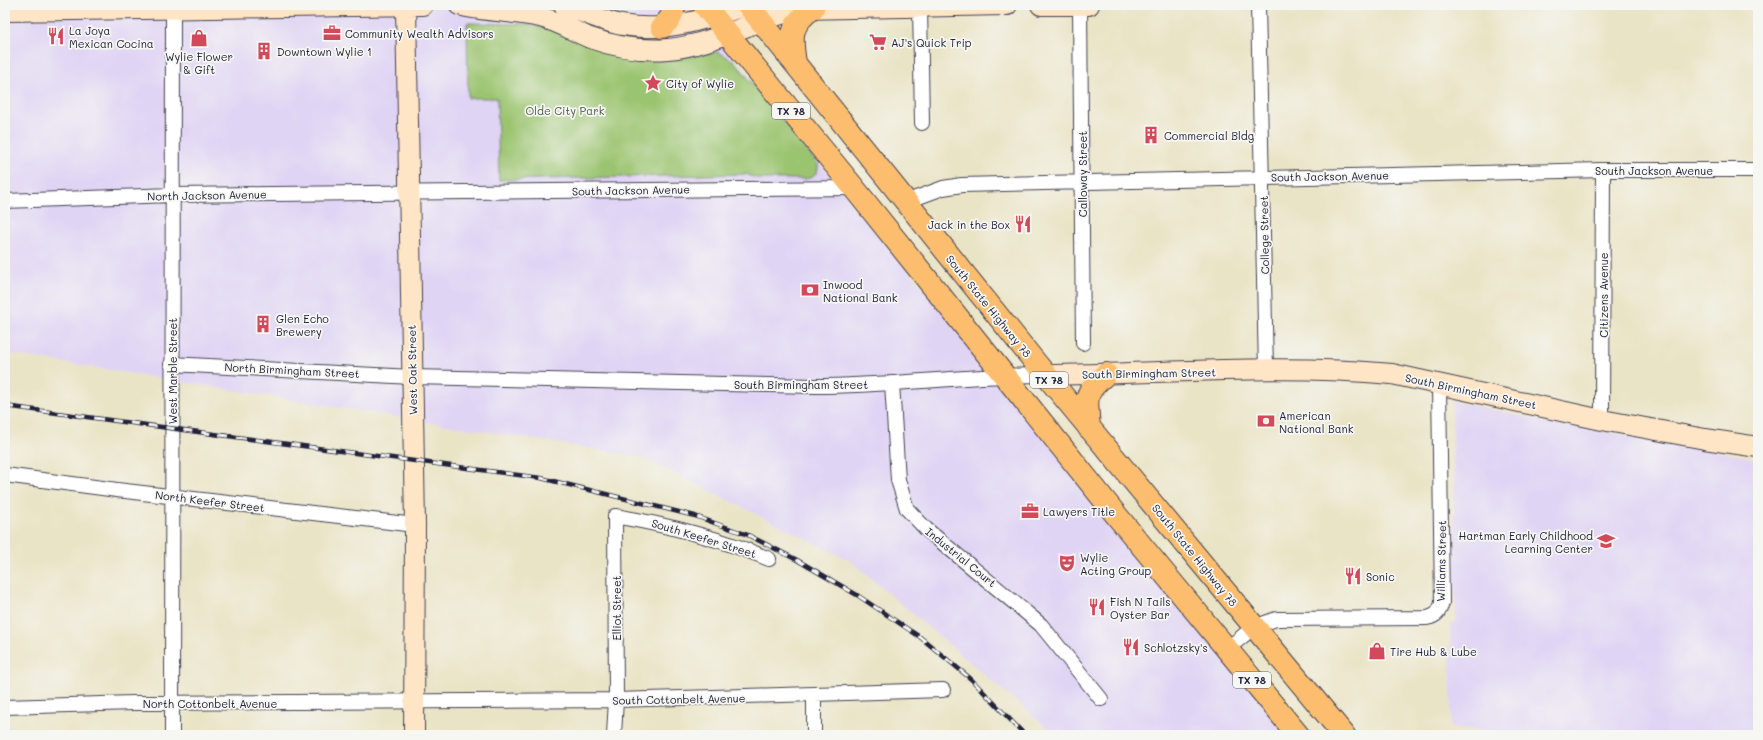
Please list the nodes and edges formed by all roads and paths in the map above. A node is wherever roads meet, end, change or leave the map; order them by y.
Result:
1 (412, 5) edge
2 (459, 5) edge
3 (564, 5) edge
4 (675, 5) edge
5 (1007, 5) edge
6 (1041, 5) edge
7 (1080, 5) edge
8 (1089, 5) edge
9 (1258, 5) edge
10 (173, 6) edge
11 (920, 6) edge
12 (812, 8) junction
13 (752, 10) edge
14 (5, 11) edge
15 (708, 11) edge
16 (662, 27) junction
17 (728, 34) junction
18 (795, 63) junction
19 (922, 123) dead end
20 (1603, 170) junction
21 (1758, 170) edge
22 (1263, 177) junction
23 (1082, 183) junction
24 (854, 188) junction
25 (408, 193) junction
26 (172, 195) junction
27 (5, 201) edge
28 (905, 202) junction
29 (1083, 343) dead end
30 (171, 364) junction
31 (1266, 370) junction
32 (1106, 374) junction
33 (1003, 375) junction
34 (1045, 375) junction
35 (412, 377) junction
36 (892, 383) junction
37 (1439, 383) junction
38 (1602, 420) junction
39 (1089, 428) junction
40 (1758, 447) edge
41 (5, 475) edge
42 (171, 496) junction
43 (615, 516) joint
44 (415, 525) junction
45 (769, 559) dead end
46 (1254, 627) junction
47 (1227, 649) junction
48 (943, 690) dead end
49 (814, 694) junction
50 (1101, 699) dead end
51 (616, 700) junction
52 (415, 701) junction
53 (171, 703) junction
54 (5, 707) edge
55 (172, 735) edge
56 (414, 735) edge
57 (614, 735) edge
58 (814, 735) edge
59 (1298, 735) edge
60 (1344, 735) edge

1 - 10 street
1 - 25 street, West Oak Street
2 - 17 street
3 - 16 street
4 - 16 main road
5 - 11 street
6 - 7 street
7 - 8 street
7 - 23 street, Calloway Street
9 - 22 street, College Street
10 - 14 street
10 - 26 street, West Marble Street
11 - 12 street
11 - 19 street
12 - 13 street
12 - 18 main road
13 - 15 street
13 - 17 street
13 - 18 main road, South State Highway 78 / TX 78
15 - 16 street
15 - 17 main road, TX 78
17 - 24 main road, TX 78
18 - 28 main road, South State Highway 78 / TX 78
20 - 21 street, South Jackson Avenue
20 - 22 street, South Jackson Avenue
20 - 38 street, Citizens Avenue
22 - 23 street, South Jackson Avenue
22 - 31 street, College Street
23 - 28 street, South Jackson Avenue
23 - 29 street, Calloway Street
24 - 25 street, South Jackson Avenue
24 - 33 main road, TX 78
25 - 26 street, North Jackson Avenue
25 - 35 street, West Oak Street
26 - 27 street, North Jackson Avenue
26 - 30 street, West Marble Street
28 - 34 main road, South State Highway 78 / TX 78
30 - 35 street, North Birmingham Street
30 - 42 street, West Marble Street
31 - 32 street, South Birmingham Street
31 - 37 street, South Birmingham Street
32 - 34 street, South Birmingham Street
32 - 39 main road
33 - 34 street, South Birmingham Street
33 - 36 street, South Birmingham Street
33 - 47 main road, TX 78
34 - 39 main road, South State Highway 78 / TX 78
35 - 36 street, South Birmingham Street
35 - 44 street, West Oak Street
36 - 50 street, Industrial Court
37 - 38 street, South Birmingham Street
37 - 46 street, Williams Street
38 - 40 street, South Birmingham Street
39 - 46 main road, South State Highway 78 / TX 78
41 - 42 street, North Keefer Street
42 - 44 street, North Keefer Street
42 - 53 street, West Marble Street
43 - 45 street, South Keefer Street
43 - 51 street, Elliot Street
44 - 52 street, West Oak Street
46 - 47 street, Williams Street
46 - 60 main road, South State Highway 78 / TX 78
47 - 59 main road, TX 78
48 - 49 street, South Cottonbelt Avenue
49 - 51 street, South Cottonbelt Avenue
49 - 58 street
51 - 52 street, South Cottonbelt Avenue
51 - 57 street, Elliot Street
52 - 53 street, North Cottonbelt Avenue
52 - 56 street, West Oak Street
53 - 54 street, North Cottonbelt Avenue
53 - 55 street, West Marble Street

